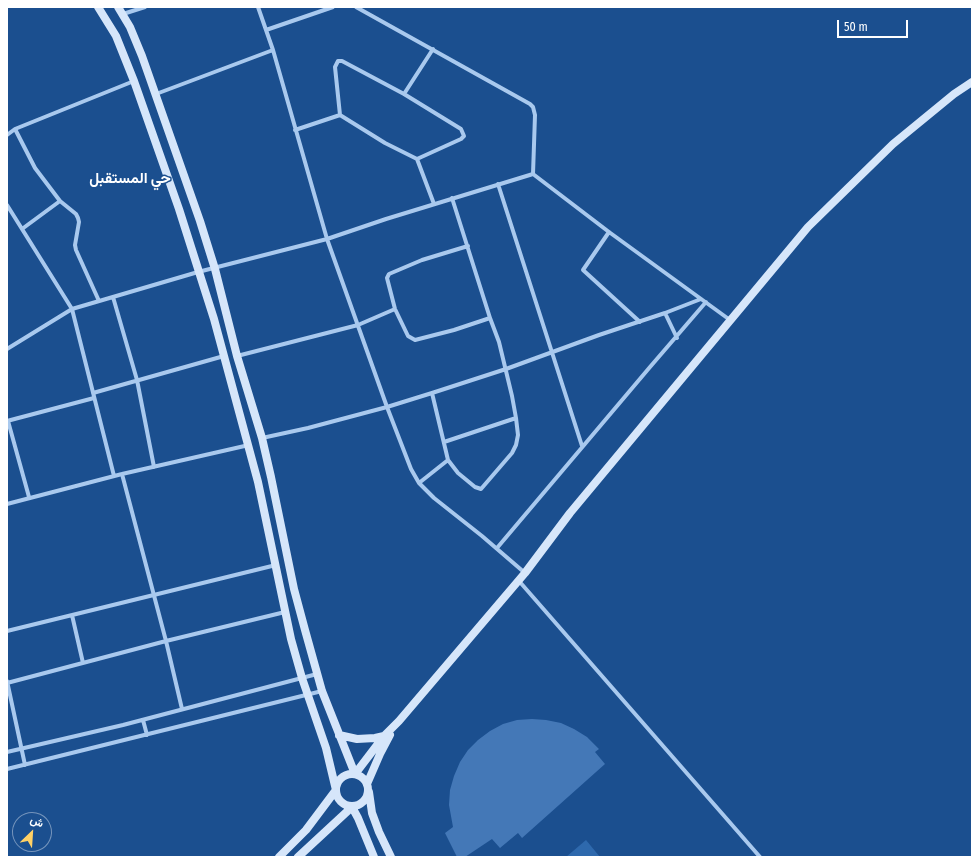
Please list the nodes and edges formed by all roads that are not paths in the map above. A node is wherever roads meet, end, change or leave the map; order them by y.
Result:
1 (98, 7) edge
2 (118, 7) edge
3 (145, 7) edge
4 (258, 7) edge
5 (333, 7) edge
6 (356, 7) edge
7 (123, 14) junction
8 (266, 30) junction
9 (433, 49) junction
10 (273, 50) junction
11 (134, 81) junction
12 (972, 82) edge
13 (155, 94) junction
14 (404, 94) junction
15 (340, 115) junction
16 (15, 130) junction
17 (296, 130) junction
18 (7, 135) edge
19 (416, 159) junction
20 (533, 174) junction
21 (498, 184) junction
22 (452, 198) junction
23 (60, 201) junction
24 (434, 204) junction
25 (7, 205) edge
26 (22, 229) junction
27 (609, 232) junction
28 (328, 239) junction
29 (468, 246) junction
30 (215, 269) junction
31 (198, 272) junction
32 (113, 296) junction
33 (702, 299) junction
34 (99, 301) junction
35 (706, 302) junction
36 (395, 309) junction
37 (72, 310) junction
38 (665, 313) junction
39 (490, 318) junction
40 (730, 320) junction
41 (640, 322) junction
42 (358, 325) junction
43 (677, 338) junction
44 (7, 349) edge
45 (552, 352) junction
46 (224, 356) junction
47 (237, 356) junction
48 (506, 369) junction
49 (137, 380) junction
50 (93, 393) junction
51 (432, 393) junction
52 (94, 398) junction
53 (387, 407) junction
54 (516, 418) junction
55 (7, 421) edge
56 (262, 438) junction
57 (444, 442) junction
58 (249, 445) junction
59 (582, 446) junction
60 (448, 460) junction
61 (154, 467) junction
62 (122, 474) junction
63 (114, 476) junction
64 (419, 482) junction
65 (29, 497) junction
66 (7, 504) edge
67 (497, 548) junction
68 (276, 565) junction
69 (525, 573) junction
70 (519, 581) junction
71 (153, 595) junction
72 (285, 612) junction
73 (72, 615) junction
74 (7, 631) edge
75 (166, 641) junction
76 (83, 663) junction
77 (317, 674) junction
78 (302, 678) junction
79 (7, 682) edge
80 (322, 691) junction
81 (307, 694) junction
82 (182, 709) junction
83 (143, 720) junction
84 (398, 720) junction
85 (147, 735) junction
86 (339, 735) junction
87 (384, 736) junction
88 (22, 747) junction
89 (7, 752) edge
90 (26, 765) junction
91 (7, 769) edge
92 (355, 774) junction
93 (368, 787) junction
94 (336, 790) junction
95 (352, 807) junction
96 (279, 857) edge
97 (298, 857) edge
98 (374, 857) edge
99 (391, 857) edge
100 (760, 857) edge

1 - 11 street
2 - 7 street
3 - 7 street
4 - 8 street
5 - 8 street
6 - 9 street
7 - 13 street
8 - 10 street
9 - 14 street
9 - 20 street
10 - 13 street
10 - 17 street
11 - 16 street
11 - 31 street
12 - 40 street
13 - 30 street
14 - 15 street
14 - 19 street
15 - 17 street
15 - 19 street
16 - 18 street
16 - 23 street
17 - 28 street
19 - 24 street
20 - 21 street
20 - 27 street
21 - 22 street
21 - 45 street
22 - 24 street
22 - 29 street
23 - 26 street
23 - 34 street
24 - 28 street
25 - 26 street
26 - 37 street
27 - 33 street
27 - 41 street
28 - 30 street
28 - 42 street
29 - 36 street
29 - 39 street
30 - 31 street
30 - 47 street
31 - 32 street
31 - 46 street
32 - 34 street
32 - 49 street
33 - 35 street
33 - 38 street
34 - 37 street
35 - 40 street
35 - 43 street
36 - 39 street
36 - 42 street
37 - 44 street
37 - 50 street
38 - 41 street
38 - 43 street
39 - 48 street
40 - 69 street
41 - 45 street
42 - 47 street
42 - 53 street
43 - 59 street
45 - 48 street
45 - 59 street
46 - 49 street
46 - 58 street
47 - 56 street
48 - 51 street
48 - 54 street
49 - 50 street
49 - 61 street
50 - 52 street
51 - 53 street
51 - 57 street
52 - 55 street
52 - 63 street
53 - 56 street
53 - 64 street
54 - 57 street
54 - 60 street
55 - 65 street
56 - 77 street
57 - 60 street
58 - 61 street
58 - 68 street
59 - 67 street
60 - 64 street
61 - 62 street
62 - 63 street
62 - 71 street
63 - 65 street
64 - 67 street
65 - 66 street
67 - 69 street
68 - 71 street
68 - 72 street
69 - 70 street
70 - 84 street
70 - 100 street
71 - 73 street
71 - 75 street
72 - 75 street
72 - 78 street
73 - 74 street
73 - 76 street
75 - 76 street
75 - 82 street
76 - 79 street
77 - 78 street
77 - 80 street
78 - 81 street
78 - 82 street
79 - 88 street
80 - 81 street
80 - 86 street
81 - 85 street
81 - 94 street
82 - 83 street
83 - 85 street
83 - 88 street
84 - 87 street
84 - 93 street
85 - 90 street
86 - 87 street
86 - 92 street
87 - 92 street
88 - 89 street
88 - 90 street
90 - 91 street
92 - 93 street
92 - 94 street
93 - 95 street
93 - 99 street
94 - 95 street
94 - 96 street
95 - 97 street
95 - 98 street

